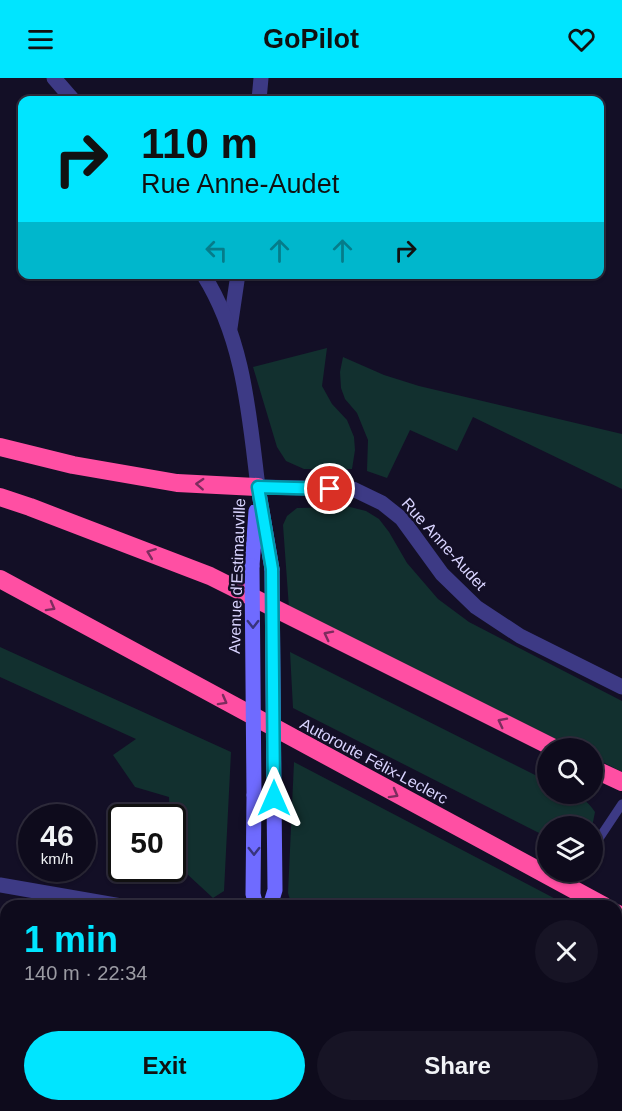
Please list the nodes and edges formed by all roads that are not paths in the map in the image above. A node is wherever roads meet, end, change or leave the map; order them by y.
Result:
1 (54, 78) edge
2 (261, 78) edge
3 (70, 96) edge
4 (259, 96) edge
5 (206, 279) edge
6 (237, 279) edge
7 (230, 328) junction
8 (0, 447) edge
9 (258, 487) junction
10 (0, 497) edge
11 (0, 579) edge
12 (622, 687) edge
13 (537, 740) edge
14 (603, 773) edge
15 (622, 782) edge
16 (622, 804) edge
17 (603, 832) edge
18 (537, 860) edge
19 (576, 882) edge
20 (0, 885) edge
21 (58, 900) edge
22 (254, 900) edge
23 (272, 900) edge
24 (597, 900) edge

1 - 3 street
2 - 4 street
5 - 7 street
6 - 7 street
7 - 9 street
9 -> 8 highway
9 - 12 street, Rue Anne-Audet
9 -> 22 main road, Avenue d'Estimauville, bridge
9 - 23 main road, Avenue d'Estimauville, bridge
13 -> 10 highway
11 -> 18 highway, Autoroute Félix-Leclerc
14 - 15 highway
16 - 17 lane
19 - 24 highway, Autoroute Félix-Leclerc
20 - 21 street

